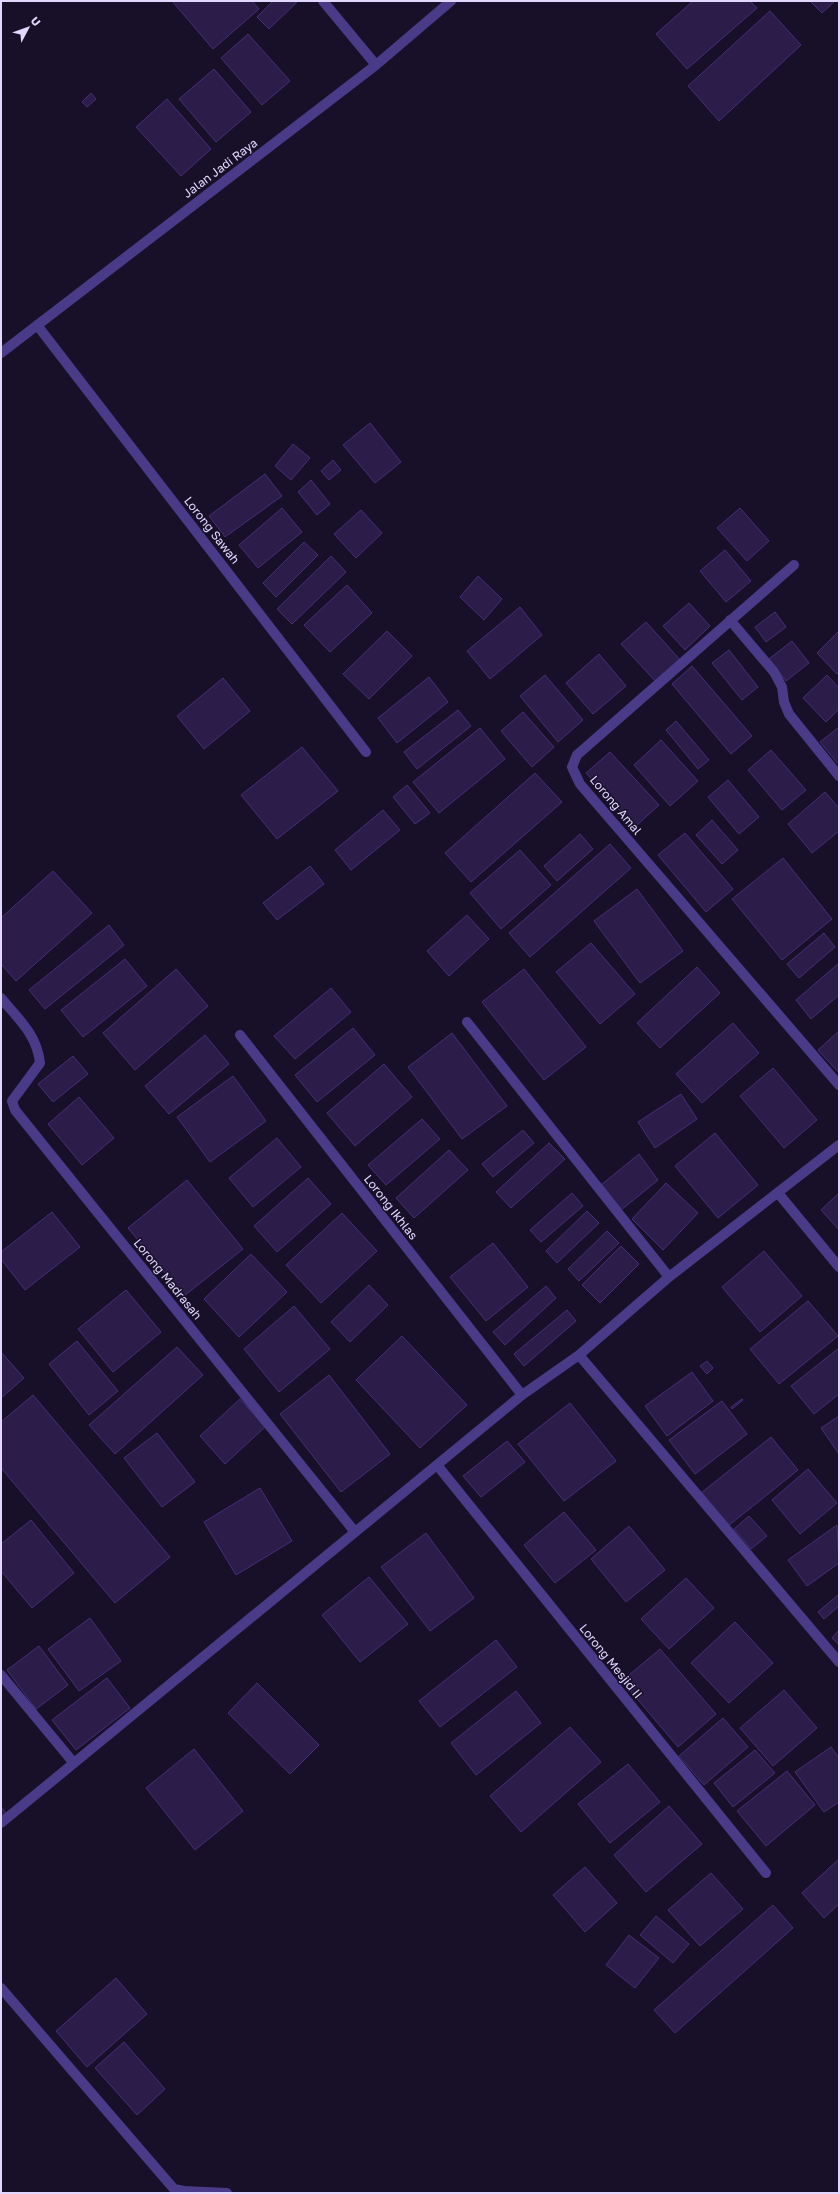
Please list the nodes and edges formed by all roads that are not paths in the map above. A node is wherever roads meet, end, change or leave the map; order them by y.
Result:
1 (323, 1) edge
2 (451, 1) edge
3 (376, 65) junction
4 (37, 325) junction
5 (1, 353) edge
6 (794, 565) dead end
7 (730, 620) junction
8 (366, 752) dead end
9 (839, 776) edge
10 (1, 998) edge
11 (467, 1022) dead end
12 (240, 1035) dead end
13 (839, 1085) edge
14 (839, 1145) edge
15 (778, 1193) junction
16 (839, 1267) edge
17 (669, 1277) junction
18 (579, 1355) junction
19 (522, 1396) junction
20 (437, 1465) junction
21 (355, 1532) junction
22 (839, 1662) edge
23 (1, 1676) edge
24 (73, 1762) junction
25 (1, 1823) edge
26 (766, 1872) dead end
27 (1, 1988) edge
28 (227, 2193) edge

1 - 3 street
2 - 3 street, Jalan Jadi Raya
3 - 4 street, Jalan Jadi Raya
4 - 5 street, Jalan Jadi Raya
4 - 8 street, Lorong Sawah
6 - 7 street, Lorong Amal
7 - 9 street
7 - 13 street, Lorong Amal
10 - 21 street, Lorong Madrasah
11 - 17 street
12 - 19 street, Lorong Ikhlas
14 - 15 street
15 - 16 street
15 - 17 street
17 - 18 street
18 - 19 street
18 - 22 street
19 - 20 street
20 - 21 street
20 - 26 street, Lorong Mesjid II
21 - 24 street
23 - 24 street
24 - 25 street
27 - 28 street

